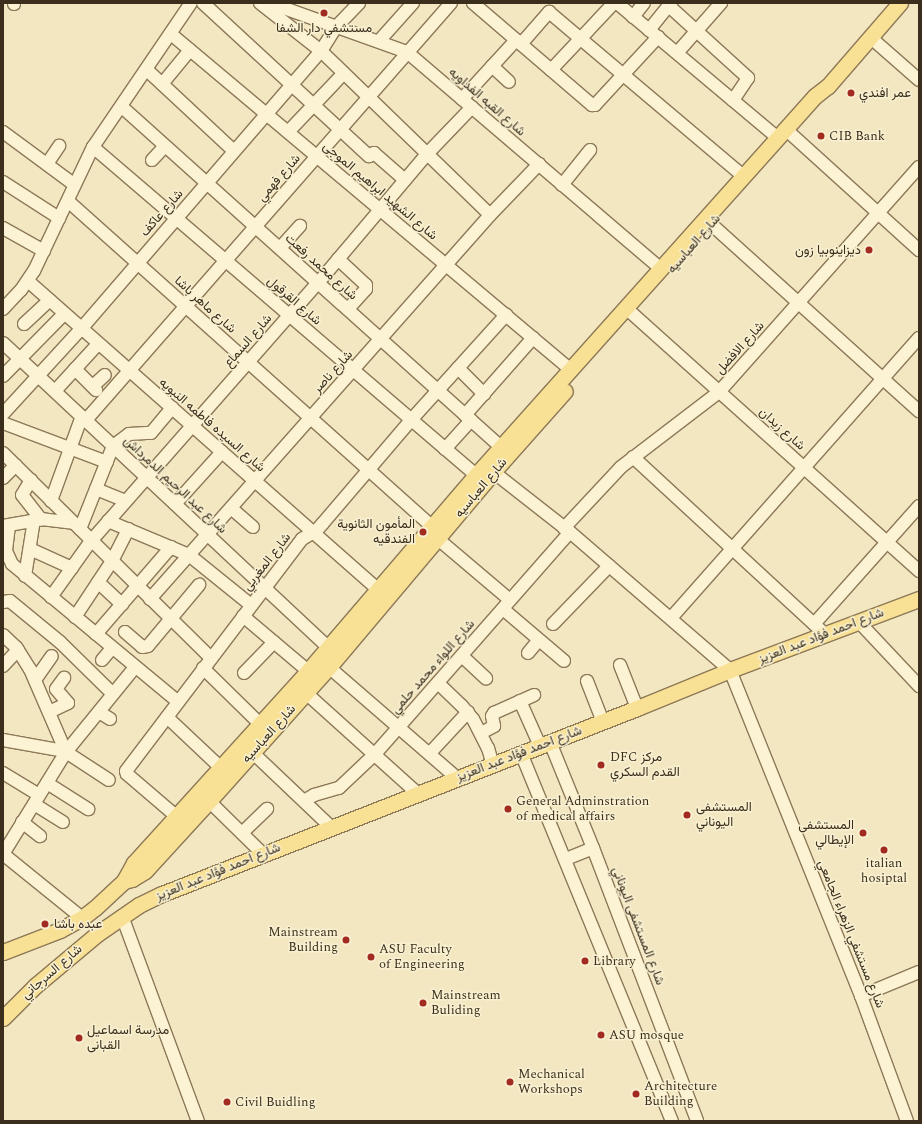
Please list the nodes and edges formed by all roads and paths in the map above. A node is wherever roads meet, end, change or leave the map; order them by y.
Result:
1 (191, 3) edge
2 (203, 3) edge
3 (260, 3) edge
4 (270, 3) edge
5 (358, 3) edge
6 (413, 3) edge
7 (451, 3) edge
8 (474, 3) edge
9 (616, 3) edge
10 (644, 3) edge
11 (721, 3) edge
12 (670, 4) edge
13 (896, 4) edge
14 (633, 17) junction
15 (336, 27) junction
16 (696, 31) junction
17 (653, 33) junction
18 (171, 34) junction
19 (870, 37) junction
20 (581, 39) junction
21 (379, 41) junction
22 (519, 42) junction
23 (190, 50) junction
24 (321, 50) junction
25 (407, 52) junction
26 (677, 53) junction
27 (492, 66) junction
28 (147, 70) junction
29 (551, 70) junction
30 (344, 73) junction
31 (623, 74) junction
32 (919, 80) edge
33 (509, 82) dead end
34 (162, 84) junction
35 (291, 85) junction
36 (369, 97) junction
37 (733, 100) junction
38 (467, 103) junction
39 (313, 106) junction
40 (122, 107) junction
41 (266, 114) junction
42 (339, 130) junction
43 (3, 132) edge
44 (288, 132) junction
45 (785, 136) junction
46 (59, 146) dead end
47 (165, 146) junction
48 (93, 147) junction
49 (590, 150) dead end
50 (234, 151) junction
51 (428, 154) junction
52 (316, 156) junction
53 (152, 160) dead end
54 (47, 164) junction
55 (539, 164) junction
56 (919, 167) edge
57 (743, 176) junction
58 (405, 180) junction
59 (3, 182) edge
60 (207, 183) junction
61 (76, 184) junction
62 (562, 185) junction
63 (68, 201) junction
64 (380, 209) junction
65 (878, 213) junction
66 (490, 215) junction
67 (59, 218) junction
68 (176, 218) junction
69 (711, 224) junction
70 (255, 226) junction
71 (300, 226) dead end
72 (3, 228) edge
73 (280, 248) junction
74 (919, 249) edge
75 (44, 251) junction
76 (338, 258) junction
77 (225, 260) junction
78 (137, 263) junction
79 (446, 265) junction
80 (660, 268) junction
81 (28, 281) junction
82 (318, 283) junction
83 (50, 300) junction
84 (798, 303) junction
85 (185, 306) junction
86 (3, 309) edge
87 (348, 310) junction
88 (629, 311) junction
89 (64, 314) junction
90 (289, 315) junction
91 (506, 315) junction
92 (24, 324) dead end
93 (81, 329) junction
94 (534, 338) junction
95 (919, 338) edge
96 (381, 339) junction
97 (3, 343) edge
98 (98, 344) junction
99 (20, 359) junction
100 (248, 362) junction
101 (458, 368) junction
102 (75, 369) junction
103 (353, 370) junction
104 (571, 370) junction
105 (129, 371) junction
106 (38, 375) junction
107 (104, 375) dead end
108 (3, 376) edge
109 (883, 379) junction
110 (438, 390) junction
111 (55, 391) junction
112 (719, 392) junction
113 (484, 394) junction
114 (172, 408) junction
115 (919, 411) edge
116 (3, 414) edge
117 (468, 417) junction
118 (84, 418) junction
119 (311, 418) junction
120 (411, 420) junction
121 (3, 423) edge
122 (192, 426) junction
123 (113, 446) junction
124 (501, 447) junction
125 (70, 448) junction
126 (445, 449) junction
127 (222, 452) junction
128 (3, 453) edge
129 (633, 457) junction
130 (107, 462) junction
131 (16, 465) junction
132 (804, 468) junction
133 (369, 470) junction
134 (484, 471) junction
135 (147, 477) junction
136 (3, 478) edge
137 (31, 480) junction
138 (255, 481) junction
139 (96, 489) junction
140 (52, 501) junction
141 (126, 501) junction
142 (175, 504) junction
143 (919, 506) edge
144 (231, 508) junction
145 (38, 520) junction
146 (108, 521) junction
147 (6, 526) edge
148 (253, 527) dead end
149 (76, 529) junction
150 (128, 529) junction
151 (567, 530) junction
152 (312, 532) junction
153 (435, 533) junction
154 (207, 534) junction
155 (91, 541) junction
156 (887, 542) junction
157 (171, 547) junction
158 (30, 549) junction
159 (732, 549) junction
160 (189, 555) junction
161 (112, 561) junction
162 (609, 566) junction
163 (72, 568) junction
164 (919, 571) edge
165 (25, 576) junction
166 (98, 582) junction
167 (199, 585) dead end
168 (137, 586) junction
169 (264, 588) junction
170 (378, 590) junction
171 (51, 597) junction
172 (150, 599) junction
173 (919, 599) edge
174 (3, 602) edge
175 (122, 604) junction
176 (251, 605) junction
177 (506, 605) junction
178 (243, 616) junction
179 (75, 617) junction
180 (671, 618) junction
181 (170, 619) junction
182 (858, 622) junction
183 (553, 624) dead end
184 (819, 629) junction
185 (125, 632) dead end
186 (96, 634) junction
187 (3, 635) edge
188 (539, 640) junction
189 (274, 642) junction
190 (112, 648) junction
191 (18, 650) junction
192 (528, 653) dead end
193 (52, 656) dead end
194 (462, 656) junction
195 (211, 658) junction
196 (325, 658) junction
197 (102, 660) dead end
198 (564, 662) dead end
199 (620, 665) dead end
200 (3, 666) edge
201 (135, 667) junction
202 (203, 668) junction
203 (730, 670) junction
204 (308, 671) junction
205 (244, 673) dead end
206 (64, 678) dead end
207 (486, 678) dead end
208 (35, 680) junction
209 (587, 681) dead end
210 (438, 683) junction
211 (919, 686) edge
212 (306, 693) junction
213 (113, 694) junction
214 (534, 695) dead end
215 (520, 701) junction
216 (178, 702) junction
217 (637, 708) junction
218 (49, 712) junction
219 (99, 712) junction
220 (468, 712) junction
221 (167, 717) junction
222 (110, 719) dead end
223 (603, 722) junction
224 (260, 724) junction
225 (399, 727) junction
226 (481, 733) junction
227 (3, 740) edge
228 (545, 744) junction
229 (66, 752) junction
230 (252, 752) junction
231 (430, 753) junction
232 (522, 753) junction
233 (375, 754) junction
234 (492, 764) junction
235 (220, 767) junction
236 (3, 773) edge
237 (457, 778) junction
238 (109, 780) dead end
239 (47, 783) junction
240 (418, 794) junction
241 (37, 799) junction
242 (304, 800) junction
243 (209, 801) junction
244 (88, 809) dead end
245 (267, 809) dead end
246 (176, 816) junction
247 (22, 822) junction
248 (63, 822) dead end
249 (331, 827) junction
250 (242, 833) junction
251 (40, 836) dead end
252 (593, 848) junction
253 (3, 854) edge
254 (263, 854) junction
255 (566, 859) junction
256 (124, 881) junction
257 (85, 916) junction
258 (122, 916) junction
259 (97, 934) junction
260 (3, 952) edge
261 (919, 972) edge
262 (860, 996) junction
263 (3, 1018) edge
264 (198, 1121) edge
265 (672, 1121) edge
266 (697, 1121) edge
267 (907, 1121) edge

1 - 18 street
2 - 35 street
3 - 24 street
4 - 15 street, شارع القبه الفداويه
5 - 15 street, شارع عاكف
6 - 21 street
7 - 25 street, شارع فهمي
8 - 22 street
9 - 14 street
9 - 20 street
10 - 14 street
11 - 16 street
12 - 16 street
12 - 17 street
13 - 19 main road, شارع العباسيه
14 - 17 street
15 - 21 street, شارع القبه الفداويه
15 - 24 street, شارع عاكف
16 - 26 street
16 - 37 street
17 - 26 street
17 - 31 street
18 - 23 street, شارع الشهيد ابراهيم الموجى
18 - 28 street
19 - 32 street
19 - 45 main road, شارع العباسيه
20 - 22 street, شارع السماع
20 - 29 street
20 - 31 street
21 - 25 street, شارع القبه الفداويه
22 - 27 street, شارع السماع
22 - 29 street
23 - 34 street
23 - 41 street, شارع الشهيد ابراهيم الموجى
24 - 30 street
24 - 35 street, شارع عاكف
25 - 36 street, شارع فهمي
25 - 38 street, شارع القبه الفداويه
26 - 37 street
27 - 33 street
27 - 38 street, شارع السماع
28 - 34 street
28 - 40 street
29 - 31 street
30 - 36 street
30 - 39 street
31 - 57 street
34 - 50 street
35 - 39 street
35 - 41 street, شارع عاكف
36 - 42 street, شارع فهمي
36 - 51 street
37 - 45 street
38 - 51 street, شارع السماع
38 - 55 street, شارع القبه الفداويه
39 - 42 street
39 - 44 street
40 - 47 street, شارع محمد رفعت
40 - 48 street
41 - 44 street, شارع الشهيد ابراهيم الموجى
41 - 50 street, شارع عاكف
42 - 52 street, شارع فهمي
42 - 58 street
43 - 54 street
44 - 52 street, شارع الشهيد ابراهيم الموجى
45 - 57 main road, شارع العباسيه
45 - 65 street
45 - 69 main road, شارع العباسيه
46 - 54 street
47 - 53 street
47 - 60 street, شارع محمد رفعت
48 - 61 street
48 - 68 street, شارع القرقول
49 - 62 street
50 - 60 street, شارع عاكف
51 - 58 street, شارع السماع
51 - 66 street
52 - 64 street, شارع الشهيد ابراهيم الموجى
52 - 70 street, شارع فهمي
54 - 61 street
55 - 62 street, شارع القبه الفداويه
55 - 66 street, شارع ناصر
56 - 65 street, شارع الافضل
57 - 80 main road, شارع العباسيه
58 - 64 street, شارع السماع
59 - 67 street
60 - 68 street, شارع عاكف
60 - 70 street, شارع محمد رفعت
61 - 63 street
62 - 80 street, شارع القبه الفداويه
63 - 67 street
63 - 78 street, شارع ماهر باشا
64 - 76 street, شارع السماع
64 - 79 street, شارع الشهيد ابراهيم الموجى
65 - 74 street
65 - 84 street, شارع الافضل
66 - 79 street, شارع ناصر
67 - 75 street
68 - 77 street, شارع القرقول
68 - 78 street, شارع عاكف
69 - 84 street
69 - 88 main road, شارع العباسيه
70 - 73 street, شارع محمد رفعت
70 - 77 street, شارع فهمي
71 - 73 street
72 - 75 street
73 - 82 street, شارع محمد رفعت
75 - 81 street
76 - 82 street, شارع السماع
76 - 87 street
77 - 85 street, شارع فهمي
77 - 90 street, شارع القرقول
78 - 85 street, شارع ماهر باشا
78 - 93 street, شارع عاكف
79 - 91 street, شارع الشهيد ابراهيم الموجى
79 - 96 street, شارع ناصر
80 - 88 main road, شارع العباسيه
81 - 83 street, شارع السيده فاطمه النبويه
81 - 86 street
82 - 87 street, شارع محمد رفعت
82 - 90 street, شارع السماع
83 - 89 street, شارع السيده فاطمه النبويه
83 - 92 street
84 - 109 street
84 - 112 street, شارع الافضل
85 - 100 street, شارع ماهر باشا
85 - 105 street, شارع فهمي
87 - 96 street, شارع محمد رفعت
88 - 104 main road, شارع العباسيه
88 - 112 street, شارع زيدان
88 - 134 main road, شارع العباسيه
89 - 93 street, شارع السيده فاطمه النبويه
89 - 99 street
90 - 100 street, شارع السماع
90 - 103 street, شارع القرقول
91 - 94 street, شارع الشهيد ابراهيم الموجى
91 - 101 street, شارع المغربي
93 - 98 street, شارع السيده فاطمه النبويه
93 - 106 street, شارع عاكف
94 - 104 street, شارع الشهيد ابراهيم الموجى
94 - 113 street
95 - 109 street
96 - 103 street, شارع ناصر
96 - 110 street, شارع محمد رفعت
97 - 99 street, شارع عبد الرحيم الدمرداش
98 - 102 street
98 - 105 street, شارع السيده فاطمه النبويه
99 - 106 street, شارع عبد الرحيم الدمرداش
99 - 108 street
100 - 119 street, شارع ماهر باشا
100 - 122 street, شارع السماع
101 - 110 street, شارع المغربي
101 - 113 street
102 - 107 street
102 - 111 street
103 - 119 street, شارع ناصر
103 - 120 street, شارع القرقول
104 - 124 main road, شارع العباسيه
105 - 114 street, شارع السيده فاطمه النبويه
105 - 118 street, شارع فهمي
106 - 111 street, شارع عبد الرحيم الدمرداش
106 - 116 street, شارع عاكف
109 - 115 street
109 - 132 street
110 - 117 street, شارع محمد رفعت
110 - 120 street, شارع المغربي
111 - 118 street, شارع عبد الرحيم الدمرداش
112 - 129 street, شارع الافضل
112 - 132 street, شارع زيدان
113 - 117 street
114 - 122 street, شارع السيده فاطمه النبويه
114 - 123 street
117 - 124 street, شارع محمد رفعت
117 - 126 street
118 - 123 street, شارع عبد الرحيم الدمرداش
118 - 125 street
119 - 133 street, شارع ماهر باشا
119 - 138 street, شارع ناصر
120 - 126 street, شارع القرقول
120 - 133 street, شارع المغربي
121 - 125 street
122 - 127 street, شارع السيده فاطمه النبويه
122 - 135 street, شارع السماع
123 - 130 street
123 - 135 street, شارع عبد الرحيم الدمرداش
124 - 134 main road, شارع العباسيه
125 - 130 street
125 - 140 street
126 - 134 street, شارع القرقول
127 - 138 street, شارع السيده فاطمه النبويه
127 - 142 street
128 - 131 street
129 - 151 street, شارع الافضل
129 - 159 street
130 - 139 street
131 - 136 street
131 - 137 street
132 - 156 street, شارع زيدان
132 - 159 street
133 - 152 street, شارع المغربي
133 - 153 street, شارع ماهر باشا
134 - 151 street, شارع القرقول
134 - 153 main road, شارع العباسيه
135 - 141 street, شارع السماع
135 - 142 street, شارع عبد الرحيم الدمرداش
137 - 140 street
137 - 145 street
138 - 144 street, شارع ناصر
138 - 152 street, شارع السيده فاطمه النبويه
139 - 141 street
139 - 149 street
140 - 149 street
141 - 146 street, شارع السماع
142 - 154 street, شارع عبد الرحيم الدمرداش
143 - 156 street
144 - 148 street
144 - 154 street, شارع ناصر
145 - 147 street
145 - 149 street
145 - 158 street
146 - 150 street
146 - 155 street, شارع السماع
147 - 165 street
149 - 155 street
150 - 157 street
150 - 161 street
151 - 162 street, شارع القرقول
151 - 177 street, شارع اللواء محمد حلمي
152 - 169 street, شارع المغربي
152 - 170 street, شارع السيده فاطمه النبويه
153 - 170 main road, شارع العباسيه
153 - 177 street, شارع ماهر باشا
153 - 196 main road, شارع العباسيه
154 - 160 street, شارع ناصر
154 - 169 street, شارع عبد الرحيم الدمرداش
155 - 161 street
155 - 163 street, شارع السماع
156 - 164 street, شارع زيدان
156 - 184 street
157 - 160 street
157 - 168 street
158 - 163 street
158 - 165 street
159 - 180 street
159 - 184 street
160 - 172 street, شارع ناصر
160 - 176 street
161 - 166 street
161 - 168 street
162 - 180 street, شارع القرقول
162 - 183 street
163 - 171 street, شارع السماع
165 - 171 street
166 - 175 street
166 - 179 street
167 - 181 street
168 - 172 street
168 - 175 street
169 - 176 street, شارع المغربي
169 - 196 street, شارع عبد الرحيم الدمرداش
170 - 196 main road, شارع العباسيه
171 - 179 street
172 - 181 street
173 - 182 main road, شارع احمد فؤاد عبد العزيز
174 - 213 street
175 - 186 street
176 - 178 street, شارع المغربي
177 - 188 street, شارع ماهر باشا
177 - 194 street, شارع اللواء محمد حلمي
178 - 189 street
178 - 195 street, شارع المغربي
179 - 186 street
180 - 203 street, شارع القرقول
181 - 185 street
181 - 195 street
182 - 184 main road, شارع احمد فؤاد عبد العزيز
182 - 211 street
184 - 203 main road, شارع احمد فؤاد عبد العزيز
186 - 190 street
187 - 191 street
188 - 192 street
188 - 198 street, شارع ماهر باشا
189 - 204 street
189 - 205 street
190 - 197 street
190 - 201 street
191 - 200 street
191 - 208 street
193 - 208 street
194 - 207 street
194 - 210 street, شارع اللواء محمد حلمي
195 - 202 street, شارع المغربي
196 - 204 main road, شارع العباسيه
196 - 212 main road, شارع العباسيه
196 - 225 street, شارع عبد الرحيم الدمرداش
199 - 217 street
201 - 213 street
201 - 216 street
202 - 216 street, شارع المغربي
202 - 224 street
203 - 217 main road, شارع احمد فؤاد عبد العزيز
203 - 262 street, شارع مستشفي الزهراء الجامعي
204 - 224 main road, شارع العباسيه
206 - 218 street
208 - 218 street
209 - 223 street
210 - 220 street
210 - 225 street, شارع اللواء محمد حلمي
212 - 230 main road, شارع العباسيه
212 - 233 street
213 - 219 street
214 - 215 street
215 - 226 street
215 - 228 street, شارع المستشفى اليوناني
216 - 221 street, شارع المغربي
217 - 223 main road, شارع احمد فؤاد عبد العزيز
218 - 229 street
219 - 222 street
219 - 229 street
220 - 226 street
220 - 231 street
221 - 235 street
221 - 246 street, شارع المغربي
223 - 228 main road, شارع احمد فؤاد عبد العزيز
224 - 235 main road, شارع العباسيه
225 - 231 street, شارع عبد الرحيم الدمرداش
225 - 233 street, شارع اللواء محمد حلمي
226 - 234 street
227 - 229 street
228 - 232 main road, شارع احمد فؤاد عبد العزيز
228 - 252 street, شارع المستشفى اليوناني
229 - 238 street
229 - 239 street
230 - 242 street
230 - 243 main road, شارع العباسيه
231 - 237 street, شارع عبد الرحيم الدمرداش
232 - 234 main road, شارع احمد فؤاد عبد العزيز
232 - 255 street
233 - 240 street
233 - 242 street, شارع اللواء محمد حلمي
234 - 237 main road, شارع احمد فؤاد عبد العزيز
235 - 246 main road, شارع العباسيه
236 - 241 street
237 - 240 main road, شارع احمد فؤاد عبد العزيز
239 - 241 street
239 - 244 street
240 - 249 main road, شارع احمد فؤاد عبد العزيز
241 - 247 street
241 - 248 street
242 - 249 street
243 - 250 street
243 - 256 main road, شارع العباسيه
245 - 250 street
246 - 256 main road, شارع العباسيه
247 - 251 street
247 - 253 street
249 - 254 main road, شارع احمد فؤاد عبد العزيز
250 - 254 street
252 - 255 street
252 - 266 street, شارع المستشفى اليوناني
253 - 257 street
254 - 258 main road, شارع احمد فؤاد عبد العزيز
255 - 265 street
256 - 257 main road, شارع العباسيه
257 - 259 main road
257 - 260 main road, شارع العباسيه
258 - 259 main road, شارع السرجاني
258 - 264 street
259 - 263 main road, شارع السرجاني
261 - 262 street
262 - 267 street, شارع مستشفي الزهراء الجامعي

